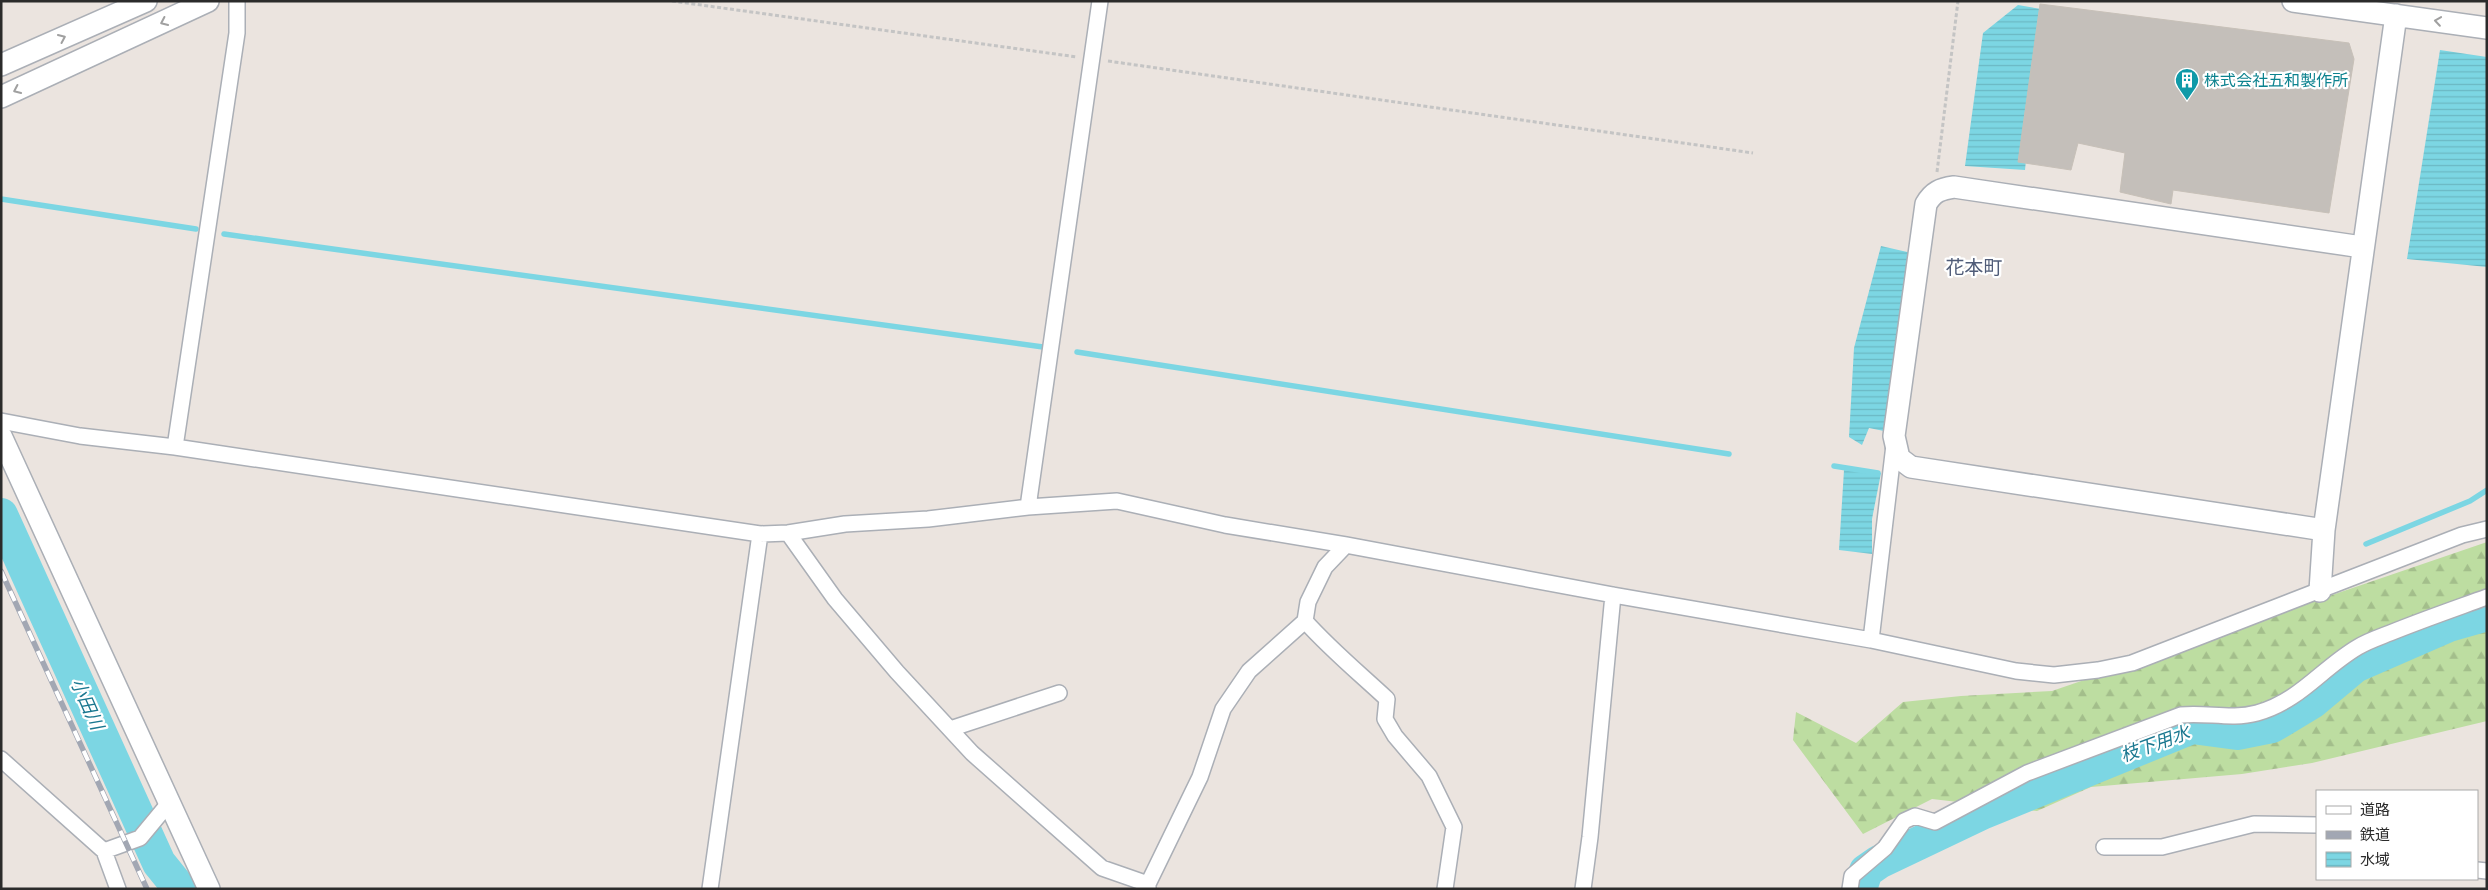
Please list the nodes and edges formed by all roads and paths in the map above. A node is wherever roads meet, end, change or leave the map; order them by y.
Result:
1 (146, 1) edge
2 (208, 1) edge
3 (237, 1) edge
4 (672, 1) edge
5 (1100, 1) edge
6 (1958, 1) edge
7 (2293, 1) edge
8 (2396, 15) junction
9 (2487, 28) edge
10 (1092, 59) junction
11 (1, 65) edge
12 (1, 97) edge
13 (1754, 153) dead end
14 (1935, 193) junction
15 (2362, 247) junction
16 (1, 421) edge
17 (1, 436) edge
18 (1895, 443) junction
19 (175, 447) junction
20 (1028, 507) junction
21 (2487, 529) edge
22 (2324, 530) junction
23 (788, 533) junction
24 (760, 534) junction
25 (1346, 544) junction
26 (2320, 591) junction
27 (1613, 595) junction
28 (2487, 597) edge
29 (1305, 621) junction
30 (1871, 640) junction
31 (1058, 692) dead end
32 (950, 728) junction
33 (1, 759) edge
34 (168, 803) junction
35 (2316, 825) edge
36 (2104, 847) dead end
37 (104, 851) junction
38 (1148, 886) edge
39 (118, 889) edge
40 (209, 889) edge
41 (710, 889) edge
42 (1445, 889) edge
43 (1583, 889) edge
44 (1850, 889) edge

11 -> 1 street
2 -> 12 street
3 - 19 street
4 - 10 path
5 - 10 street
6 - 14 path
7 - 8 street
9 -> 8 street
8 - 15 street
10 - 13 path
10 - 20 street
14 - 15 street
14 - 18 street
15 - 22 street
16 - 19 street
17 - 34 street
18 - 22 street
18 - 30 street
19 - 24 street
20 - 23 street
20 - 25 street
21 - 26 street
22 - 26 street
23 - 24 street
23 - 32 street
24 - 41 street
25 - 27 street
25 - 29 street
26 - 30 street
27 - 30 street
27 - 43 street
28 - 44 street
29 - 38 street
29 - 42 street
31 - 32 street
32 - 38 street
33 - 37 street
34 - 37 street
34 - 40 street
35 - 36 street
37 - 39 street

